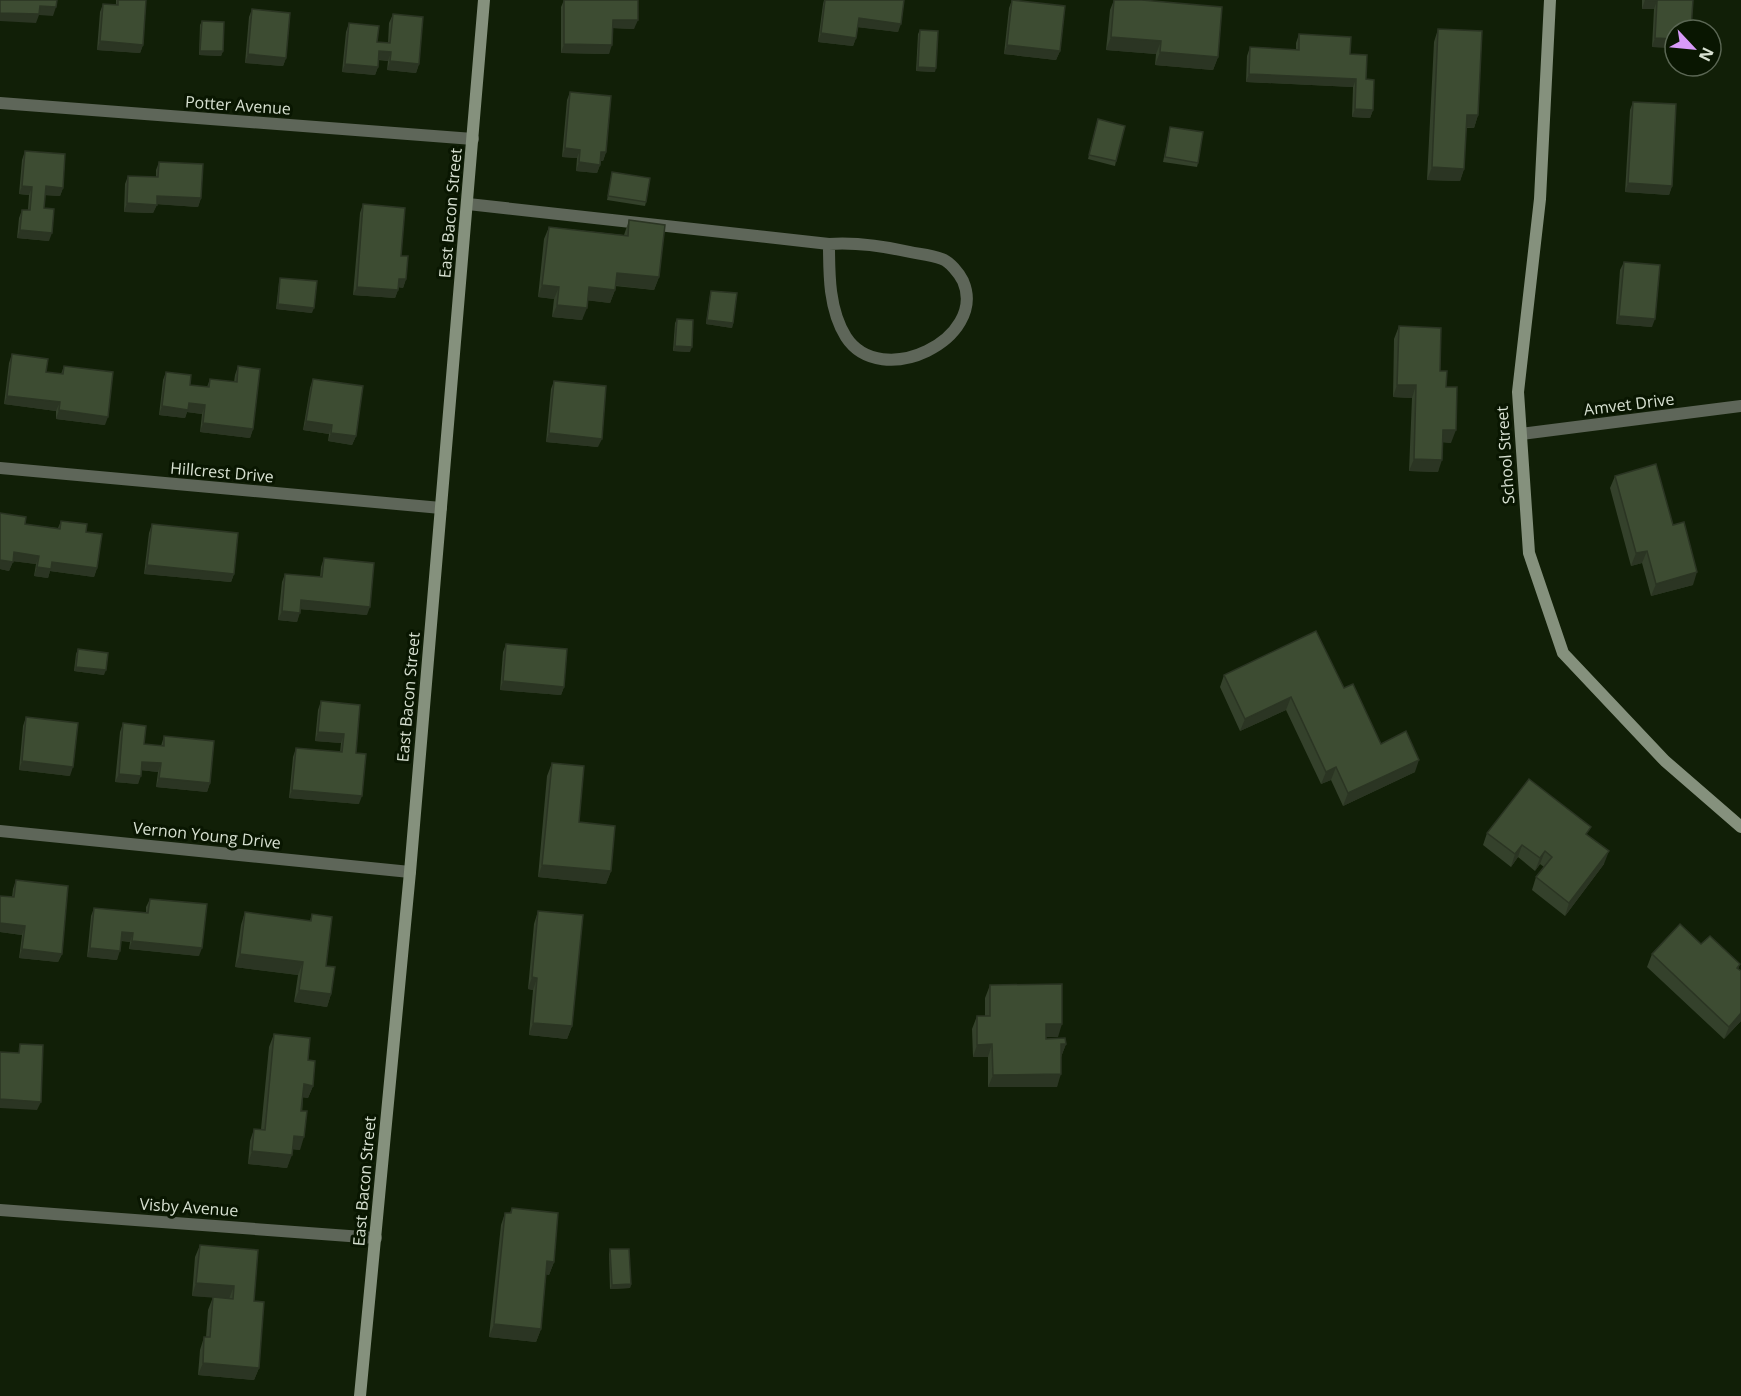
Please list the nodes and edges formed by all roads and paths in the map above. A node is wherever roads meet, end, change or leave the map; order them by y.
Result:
1 (484, 0) edge
2 (1550, 0) edge
3 (0, 103) edge
4 (473, 139) junction
5 (468, 204) junction
6 (829, 244) junction
7 (1741, 406) edge
8 (1521, 434) junction
9 (0, 468) edge
10 (441, 508) junction
11 (1741, 827) edge
12 (0, 831) edge
13 (410, 872) junction
14 (0, 1210) edge
15 (376, 1238) junction
16 (360, 1396) edge

1 - 4 main road, East Bacon Street
2 - 8 main road, School Street
3 - 4 street, Potter Avenue
4 - 5 main road, East Bacon Street
5 - 6 street
5 - 10 main road, East Bacon Street
6 - 6 street
7 - 8 street, Amvet Drive
8 - 11 main road, School Street
9 - 10 street, Hillcrest Drive
10 - 13 main road, East Bacon Street
12 - 13 street, Vernon Young Drive
13 - 15 main road, East Bacon Street
14 - 15 street, Visby Avenue
15 - 16 main road, East Bacon Street

